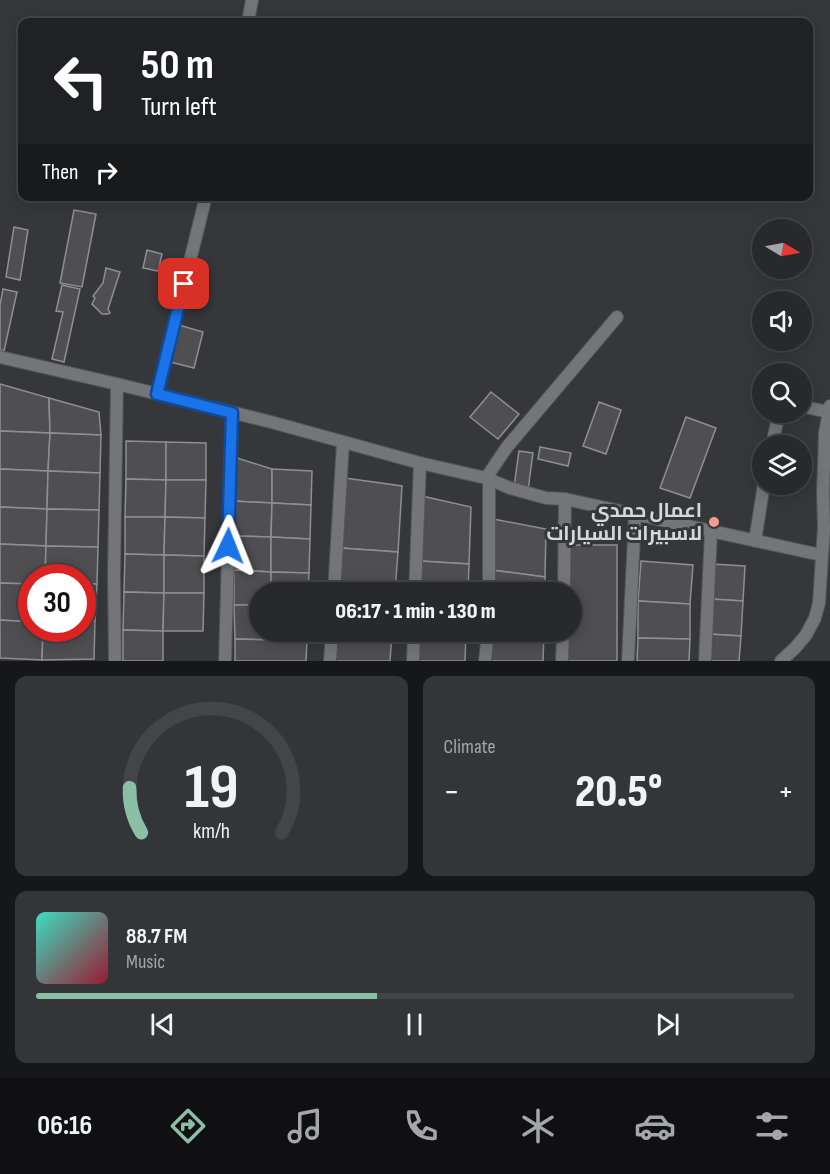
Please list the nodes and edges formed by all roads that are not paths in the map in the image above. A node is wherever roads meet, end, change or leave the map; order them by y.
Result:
1 (252, 0) edge
2 (249, 18) edge
3 (205, 201) edge
4 (617, 317) dead end
5 (0, 357) edge
6 (117, 384) junction
7 (157, 394) junction
8 (812, 407) edge
9 (829, 409) edge
10 (232, 413) junction
11 (343, 443) junction
12 (420, 463) junction
13 (488, 479) junction
14 (762, 495) edge
15 (565, 499) junction
16 (635, 515) junction
17 (827, 526) edge
18 (711, 532) junction
19 (755, 541) junction
20 (821, 555) junction
21 (335, 582) edge
22 (415, 582) edge
23 (489, 582) edge
24 (564, 582) edge
25 (331, 642) edge
26 (414, 642) edge
27 (487, 642) edge
28 (563, 642) edge
29 (115, 661) edge
30 (225, 661) edge
31 (330, 661) edge
32 (413, 661) edge
33 (484, 661) edge
34 (562, 661) edge
35 (628, 661) edge
36 (705, 661) edge
37 (781, 661) edge

1 - 2 street
3 - 7 street
4 - 13 street
5 - 6 street
6 - 7 street
6 - 29 street
7 - 10 street
8 - 9 street
9 - 17 street
10 - 11 street
10 - 30 street
11 - 12 street
11 - 21 street
12 - 13 street
12 - 22 street
13 - 15 street
13 - 23 street
14 - 19 street
15 - 16 street
15 - 24 street
16 - 18 street
16 - 35 street
17 - 20 street
18 - 19 street
18 - 36 street
19 - 20 street
20 - 37 street
25 - 31 street
26 - 32 street
27 - 33 street
28 - 34 street

